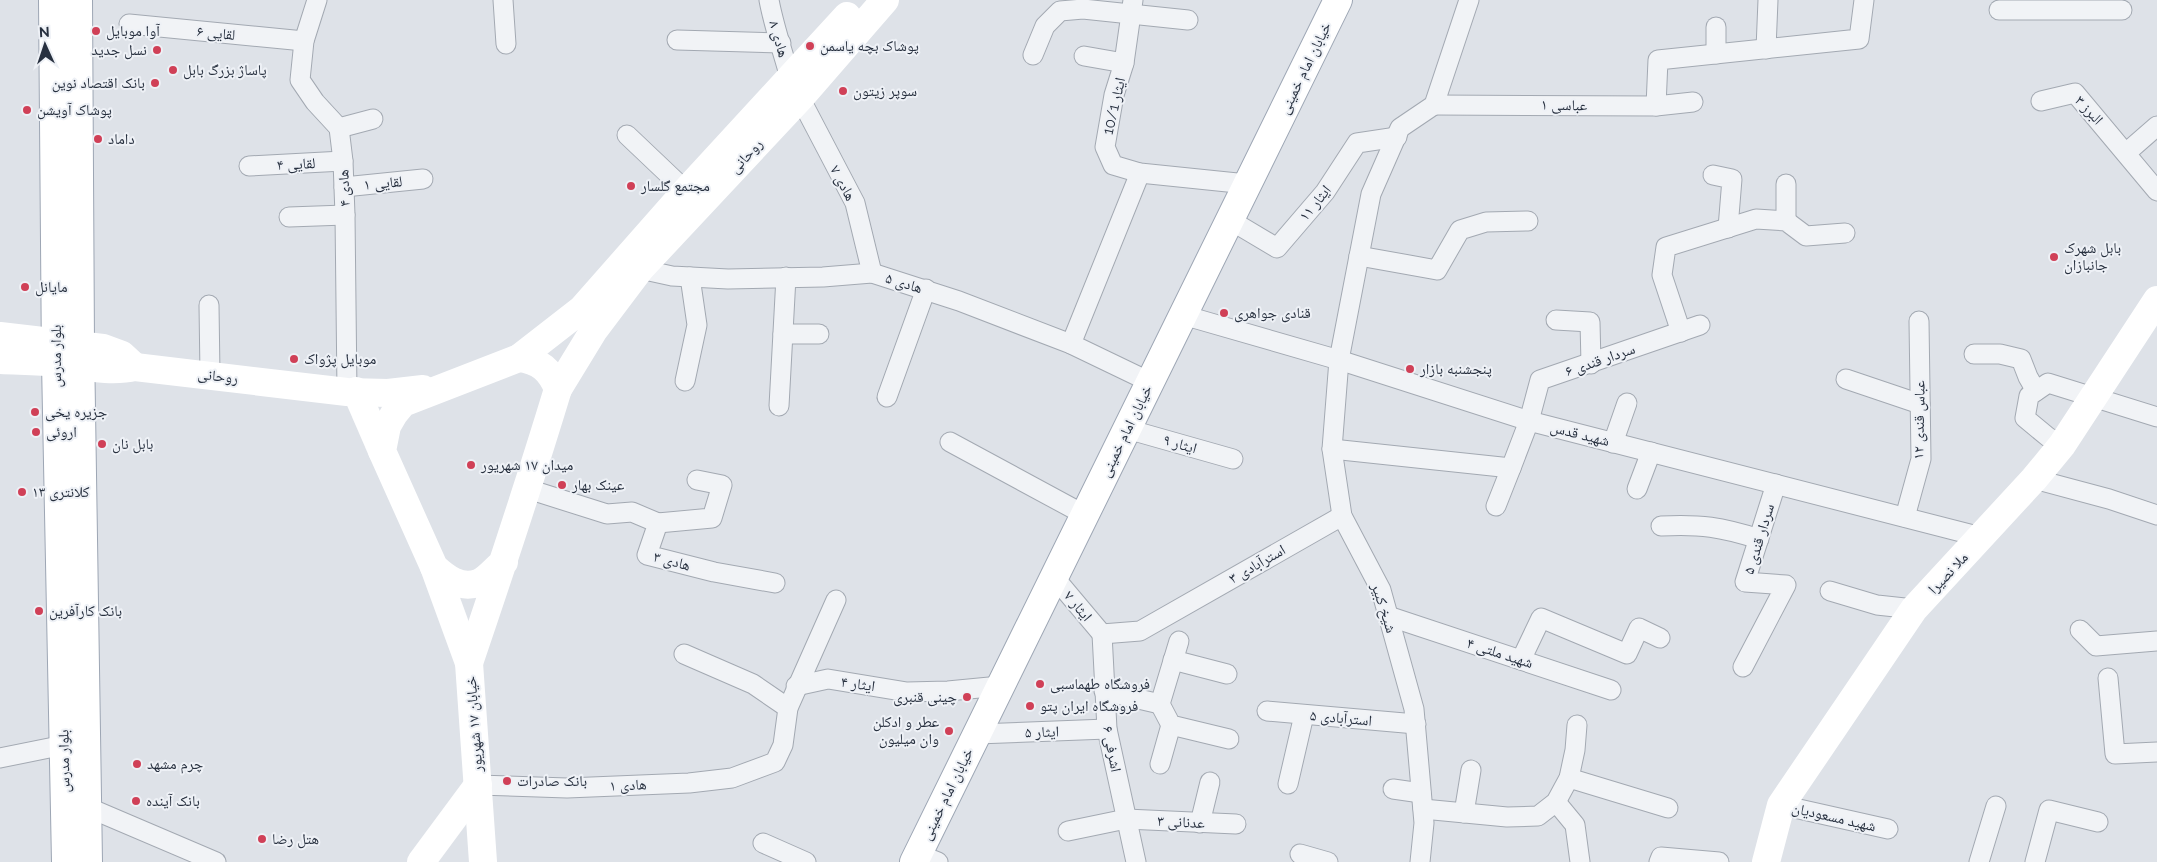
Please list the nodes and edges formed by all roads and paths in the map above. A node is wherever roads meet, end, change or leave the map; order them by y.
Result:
1 (52, 0) edge
2 (78, 0) edge
3 (317, 0) edge
4 (503, 0) edge
5 (769, 0) edge
6 (862, 0) edge
7 (885, 0) edge
8 (1338, 0) edge
9 (1469, 0) edge
10 (1768, 0) edge
11 (1864, 0) edge
12 (2048, 5) edge
13 (1132, 8) edge
14 (1999, 10) dead end
15 (2122, 10) dead end
16 (1188, 20) dead end
17 (129, 24) dead end
18 (1716, 27) dead end
19 (677, 40) dead end
20 (304, 41) junction
21 (781, 43) junction
22 (506, 44) dead end
23 (1766, 49) junction
24 (1716, 54) junction
25 (1033, 55) dead end
26 (1084, 56) dead end
27 (1124, 63) junction
28 (795, 88) junction
29 (2041, 101) dead end
30 (1693, 102) dead end
31 (1434, 106) junction
32 (1656, 106) junction
33 (374, 120) dead end
34 (2157, 126) edge
35 (339, 128) junction
36 (627, 135) dead end
37 (1397, 137) junction
38 (736, 151) junction
39 (2126, 152) junction
40 (343, 161) junction
41 (249, 166) dead end
42 (1140, 173) junction
43 (1713, 175) dead end
44 (423, 180) dead end
45 (1248, 184) junction
46 (1786, 184) dead end
47 (344, 187) junction
48 (686, 191) junction
49 (2157, 192) edge
50 (345, 215) junction
51 (289, 217) dead end
52 (1230, 220) junction
53 (1528, 221) dead end
54 (1786, 221) junction
55 (1728, 228) junction
56 (1845, 233) dead end
57 (1359, 256) junction
58 (640, 269) junction
59 (872, 273) junction
60 (690, 277) junction
61 (786, 277) junction
62 (926, 289) junction
63 (2157, 300) edge
64 (209, 304) dead end
65 (1184, 315) junction
66 (1556, 320) dead end
67 (1919, 321) dead end
68 (1700, 325) dead end
69 (2149, 328) edge
70 (1681, 332) junction
71 (783, 334) junction
72 (819, 334) dead end
73 (0, 336) edge
74 (1071, 344) junction
75 (68, 354) junction
76 (1974, 354) dead end
77 (520, 358) junction
78 (0, 360) edge
79 (1339, 360) junction
80 (1591, 364) junction
81 (210, 375) junction
82 (1846, 379) dead end
83 (685, 381) dead end
84 (1150, 382) junction
85 (442, 387) junction
86 (558, 389) junction
87 (2036, 391) junction
88 (351, 392) junction
89 (887, 397) dead end
90 (2094, 397) junction
91 (1627, 403) dead end
92 (1920, 404) junction
93 (779, 406) dead end
94 (2157, 416) edge
95 (1529, 421) junction
96 (1127, 429) junction
97 (950, 442) dead end
98 (1613, 442) junction
99 (2062, 445) junction
100 (1332, 449) junction
101 (382, 451) junction
102 (1652, 452) junction
103 (1233, 459) dead end
104 (1511, 468) junction
105 (2034, 479) junction
106 (697, 480) dead end
107 (1776, 484) junction
108 (528, 489) junction
109 (1637, 489) dead end
110 (1496, 506) dead end
111 (1085, 514) junction
112 (2157, 515) edge
113 (1342, 516) junction
114 (1905, 517) junction
115 (658, 523) junction
116 (1661, 526) dead end
117 (1981, 537) junction
118 (1759, 539) junction
119 (504, 562) junction
120 (434, 567) junction
121 (1053, 580) junction
122 (775, 583) dead end
123 (1830, 591) dead end
124 (836, 600) dead end
125 (1914, 609) junction
126 (1388, 616) junction
127 (2080, 630) dead end
128 (1102, 634) junction
129 (1660, 638) dead end
130 (1178, 640) dead end
131 (2157, 641) edge
132 (684, 654) dead end
133 (1173, 660) junction
134 (1521, 660) junction
135 (469, 663) junction
136 (1744, 667) dead end
137 (1227, 674) dead end
138 (2108, 678) dead end
139 (796, 686) junction
140 (1000, 686) junction
141 (1611, 690) dead end
142 (1104, 691) junction
143 (1160, 704) junction
144 (788, 708) junction
145 (1267, 711) dead end
146 (1304, 715) junction
147 (1416, 724) junction
148 (1171, 725) junction
149 (1576, 725) dead end
150 (1107, 729) junction
151 (977, 734) junction
152 (1229, 739) dead end
153 (64, 745) junction
154 (2157, 752) edge
155 (0, 758) edge
156 (1160, 764) dead end
157 (1471, 770) dead end
158 (1569, 778) junction
159 (1210, 782) dead end
160 (1288, 784) dead end
161 (478, 786) junction
162 (1393, 789) dead end
163 (1422, 801) junction
164 (1556, 802) junction
165 (1781, 805) junction
166 (87, 806) junction
167 (1996, 806) dead end
168 (1668, 808) dead end
169 (1464, 813) junction
170 (1126, 819) junction
171 (1200, 822) junction
172 (2098, 822) dead end
173 (1236, 824) dead end
174 (1888, 829) dead end
175 (1068, 831) dead end
176 (763, 843) dead end
177 (1300, 854) dead end
178 (923, 859) edge
179 (66, 862) edge
180 (88, 862) edge
181 (216, 862) edge
182 (421, 862) edge
183 (483, 862) edge
184 (806, 862) edge
185 (1136, 862) edge
186 (1328, 862) edge
187 (1420, 862) edge
188 (1580, 862) edge
189 (1659, 862) edge
190 (1718, 862) edge
191 (1766, 862) edge
192 (1979, 862) edge
193 (2035, 862) edge

1 - 75 main road, بلوار مدرس
2 - 75 main road, بلوار مدرس
3 - 20 street
4 - 22 street
5 - 21 street, هادی ۸
6 - 28 main road, روحانی
7 - 28 main road, روحانی
8 - 45 main road, خیابان امام خمینی
9 - 31 street
10 - 23 street
11 - 23 street
12 - 14 street
12 - 15 street
13 - 16 street
13 - 25 street
13 - 27 street, ایثار 10/1
17 - 20 street, لقایی ۶
18 - 24 street
19 - 21 street
20 - 35 street
21 - 28 street, هادی ۸
23 - 24 street
24 - 32 street
26 - 27 street
27 - 42 street, ایثار 10/1
28 - 38 main road, روحانی
28 - 59 street, هادی ۷
29 - 39 street, البرز ۳
30 - 32 street, عباسی ۱
31 - 32 street, عباسی ۱
31 - 37 street, شیخ کبیر
33 - 35 street
34 - 39 street
35 - 40 street, هادی ۴
36 - 48 street
37 - 52 street, ایثار ۱۱
37 - 57 street, شیخ کبیر
38 - 48 main road, روحانی
38 - 58 main road, روحانی
39 - 49 street
40 - 41 street, لقایی ۴
40 - 47 street, هادی ۴
42 - 45 street, ایثار 10/1
42 - 74 street
43 - 55 street
44 - 47 street, لقایی ۱
45 - 52 main road, خیابان امام خمینی
46 - 54 street
47 - 50 street, هادی ۴
48 - 77 main road, روحانی
50 - 51 street
50 - 88 street, هادی ۴
52 - 65 main road, خیابان امام خمینی
53 - 57 street
54 - 55 street
54 - 56 street
55 - 70 street
57 - 79 street, شیخ کبیر
58 - 60 street, هادی ۵
58 - 86 main road, روحانی
59 - 61 street, هادی ۵
59 - 62 street, هادی ۵
60 - 61 street, هادی ۵
60 - 83 street
61 - 71 street
62 - 74 street, هادی ۵
62 - 89 street
63 - 69 main road, ملا نصیرا
64 - 81 street
65 - 79 street, شهید قدس
65 - 84 main road, خیابان امام خمینی
66 - 80 street
67 - 92 street, عباس قندی ۱۲
68 - 70 street, سردار قندی ۶
69 - 90 main road, ملا نصیرا
70 - 80 street, سردار قندی ۶
71 - 72 street
71 - 93 street
73 - 75 main road
74 - 84 street, هادی ۵
75 - 78 main road
75 - 81 main road, روحانی
75 - 153 main road, بلوار مدرس
75 - 166 main road, بلوار مدرس
76 - 87 street
77 - 85 main road
77 - 86 main road
79 - 95 street, شهید قدس
79 - 100 street, شیخ کبیر
80 - 95 street, سردار قندی ۶
81 - 88 main road, روحانی
82 - 92 street
84 - 96 main road, خیابان امام خمینی
85 - 88 main road, روحانی
85 - 101 main road
86 - 108 main road
87 - 90 street
87 - 99 street
88 - 101 main road
90 - 94 street
90 - 99 main road, ملا نصیرا
91 - 98 street
92 - 114 street, عباس قندی ۱۲
95 - 98 street, شهید قدس
95 - 104 street
96 - 103 street, ایثار ۹
96 - 111 main road, خیابان امام خمینی
97 - 111 street
98 - 102 street, شهید قدس
99 - 105 main road, ملا نصیرا
100 - 104 street
100 - 113 street, شیخ کبیر
101 - 120 main road
102 - 107 street, شهید قدس
102 - 109 street
104 - 110 street
105 - 112 street
105 - 117 main road, ملا نصیرا
106 - 115 street
107 - 114 street, شهید قدس
107 - 118 street, سردار قندی ۵
108 - 115 street
108 - 119 main road
111 - 121 main road, خیابان امام خمینی
113 - 126 street, شیخ کبیر
113 - 128 street, استرآبادی ٣
114 - 117 street, شهید قدس
115 - 122 street, هادی ۳
116 - 118 street
117 - 125 main road, ملا نصیرا
118 - 136 street, سردار قندی ۵
119 - 120 main road
119 - 135 main road
120 - 135 main road
121 - 128 street, ایثار ۷
121 - 140 main road, خیابان امام خمینی
123 - 125 street
124 - 139 street
125 - 165 main road, ملا نصیرا
126 - 134 street, شهید ملتی ۴
126 - 147 street, شیخ کبیر
127 - 131 street
128 - 142 street, اشرفی ۶
129 - 134 street
130 - 133 street
132 - 144 street
133 - 137 street
133 - 143 street
134 - 141 street, شهید ملتی ۴
135 - 161 main road, خیابان ۱۷ شهریور
138 - 154 street
139 - 140 street, ایثار ۴
139 - 144 street
140 - 151 main road, خیابان امام خمینی
142 - 143 street
142 - 150 street, اشرفی ۶
143 - 148 street
144 - 161 street, هادی ۱
145 - 146 street, استرآبادی ۵
146 - 147 street, استرآبادی ۵
146 - 160 street
147 - 163 street, شیخ کبیر
148 - 152 street
148 - 156 street
149 - 158 street
150 - 151 street, ایثار ۵
150 - 170 street, اشرفی ۶
151 - 178 main road, خیابان امام خمینی
153 - 155 street
153 - 179 main road, بلوار مدرس
157 - 169 street
158 - 164 street
158 - 168 street
159 - 171 street
161 - 182 main road
161 - 183 main road, خیابان ۱۷ شهریور
162 - 163 street
163 - 169 street
163 - 187 street, شیخ کبیر
164 - 169 street
164 - 188 street
165 - 174 street, شهید مسعودیان
165 - 191 main road, ملا نصیرا
166 - 180 main road, بلوار مدرس
166 - 181 street
167 - 192 street
170 - 171 street, عدنانی ۳
170 - 175 street, عدنانی ۳
170 - 185 street, اشرفی ۶
171 - 173 street, عدنانی ۳
172 - 193 street
176 - 184 street
177 - 186 street
189 - 190 street

